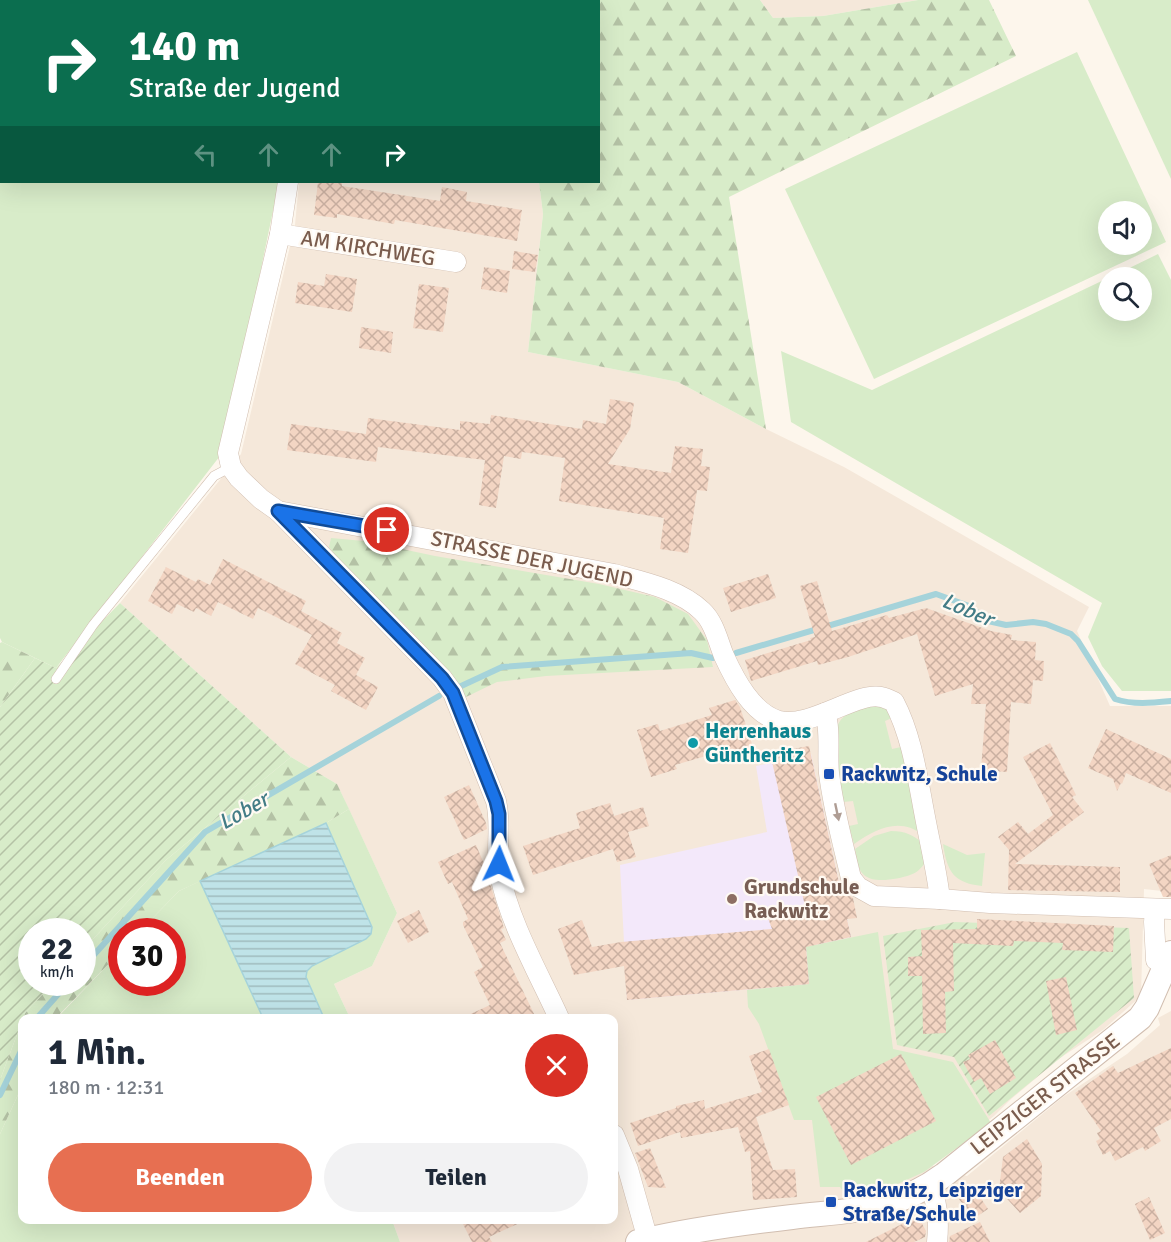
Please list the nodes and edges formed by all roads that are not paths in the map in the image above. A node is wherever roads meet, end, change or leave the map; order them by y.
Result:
1 (288, 183) edge
2 (280, 234) junction
3 (456, 262) dead end
4 (231, 467) junction
5 (278, 511) junction
6 (56, 679) dead end
7 (825, 713) junction
8 (940, 899) junction
9 (1163, 909) edge
10 (1168, 959) edge
11 (1163, 993) edge
12 (557, 1014) edge
13 (618, 1145) edge
14 (929, 1186) junction
15 (643, 1241) edge
16 (936, 1242) edge

1 - 2 street
2 - 3 street, AM KIRCHWEG
2 - 4 street
4 - 5 street, STRASSE DER JUGEND
4 - 6 lane
5 - 7 street, STRASSE DER JUGEND
5 - 12 street
7 -> 8 street
7 - 8 street, STRASSE DER JUGEND
8 - 9 street
9 - 10 street
10 - 11 street, LEIPZIGER STRASSE
11 - 14 street, LEIPZIGER STRASSE
13 - 15 street
14 - 15 street, LEIPZIGER STRASSE
14 - 16 street

